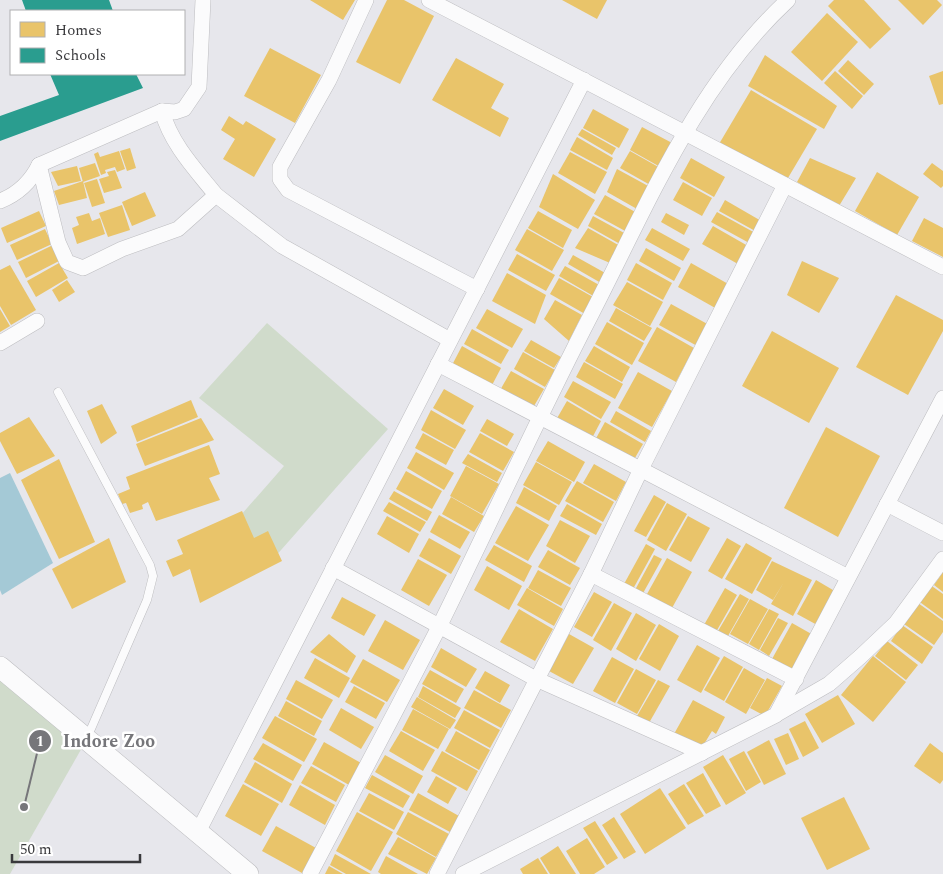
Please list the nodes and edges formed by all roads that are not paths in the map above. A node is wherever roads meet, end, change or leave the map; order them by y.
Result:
1 (203, 0) edge
2 (366, 0) edge
3 (429, 0) edge
4 (788, 0) edge
5 (584, 80) junction
6 (162, 111) junction
7 (684, 133) junction
8 (38, 165) junction
9 (785, 185) junction
10 (216, 195) junction
11 (0, 201) edge
12 (943, 267) edge
13 (476, 289) junction
14 (38, 321) dead end
15 (450, 340) junction
16 (0, 343) edge
17 (438, 364) junction
18 (58, 392) dead end
19 (943, 398) edge
20 (538, 416) junction
21 (641, 469) junction
22 (887, 504) junction
23 (943, 533) edge
24 (943, 559) edge
25 (333, 568) junction
26 (591, 574) junction
27 (848, 577) junction
28 (438, 627) junction
29 (0, 667) edge
30 (536, 679) junction
31 (796, 679) junction
32 (776, 715) junction
33 (86, 739) junction
34 (702, 753) junction
35 (198, 832) junction
36 (248, 874) edge
37 (310, 874) edge
38 (437, 874) edge
39 (463, 874) edge

1 - 6 street
2 - 13 street
3 - 5 street
4 - 7 street
5 - 7 street
5 - 13 street
6 - 8 street
6 - 10 street
7 - 9 street
7 - 20 street
8 - 10 street
8 - 11 street
9 - 12 street
9 - 21 street
10 - 15 street
13 - 15 street
14 - 16 street
15 - 17 street
17 - 20 street
17 - 25 street
18 - 33 lane
19 - 22 street
20 - 21 street
20 - 28 street
21 - 26 street
21 - 27 street
22 - 23 street
22 - 27 street
24 - 32 street
25 - 28 street
25 - 35 street
26 - 30 street
26 - 31 street
27 - 31 street
28 - 30 street
28 - 37 street
29 - 33 street
30 - 34 street
30 - 38 street
31 - 32 street
32 - 34 street
33 - 35 street
34 - 39 street
35 - 36 street

